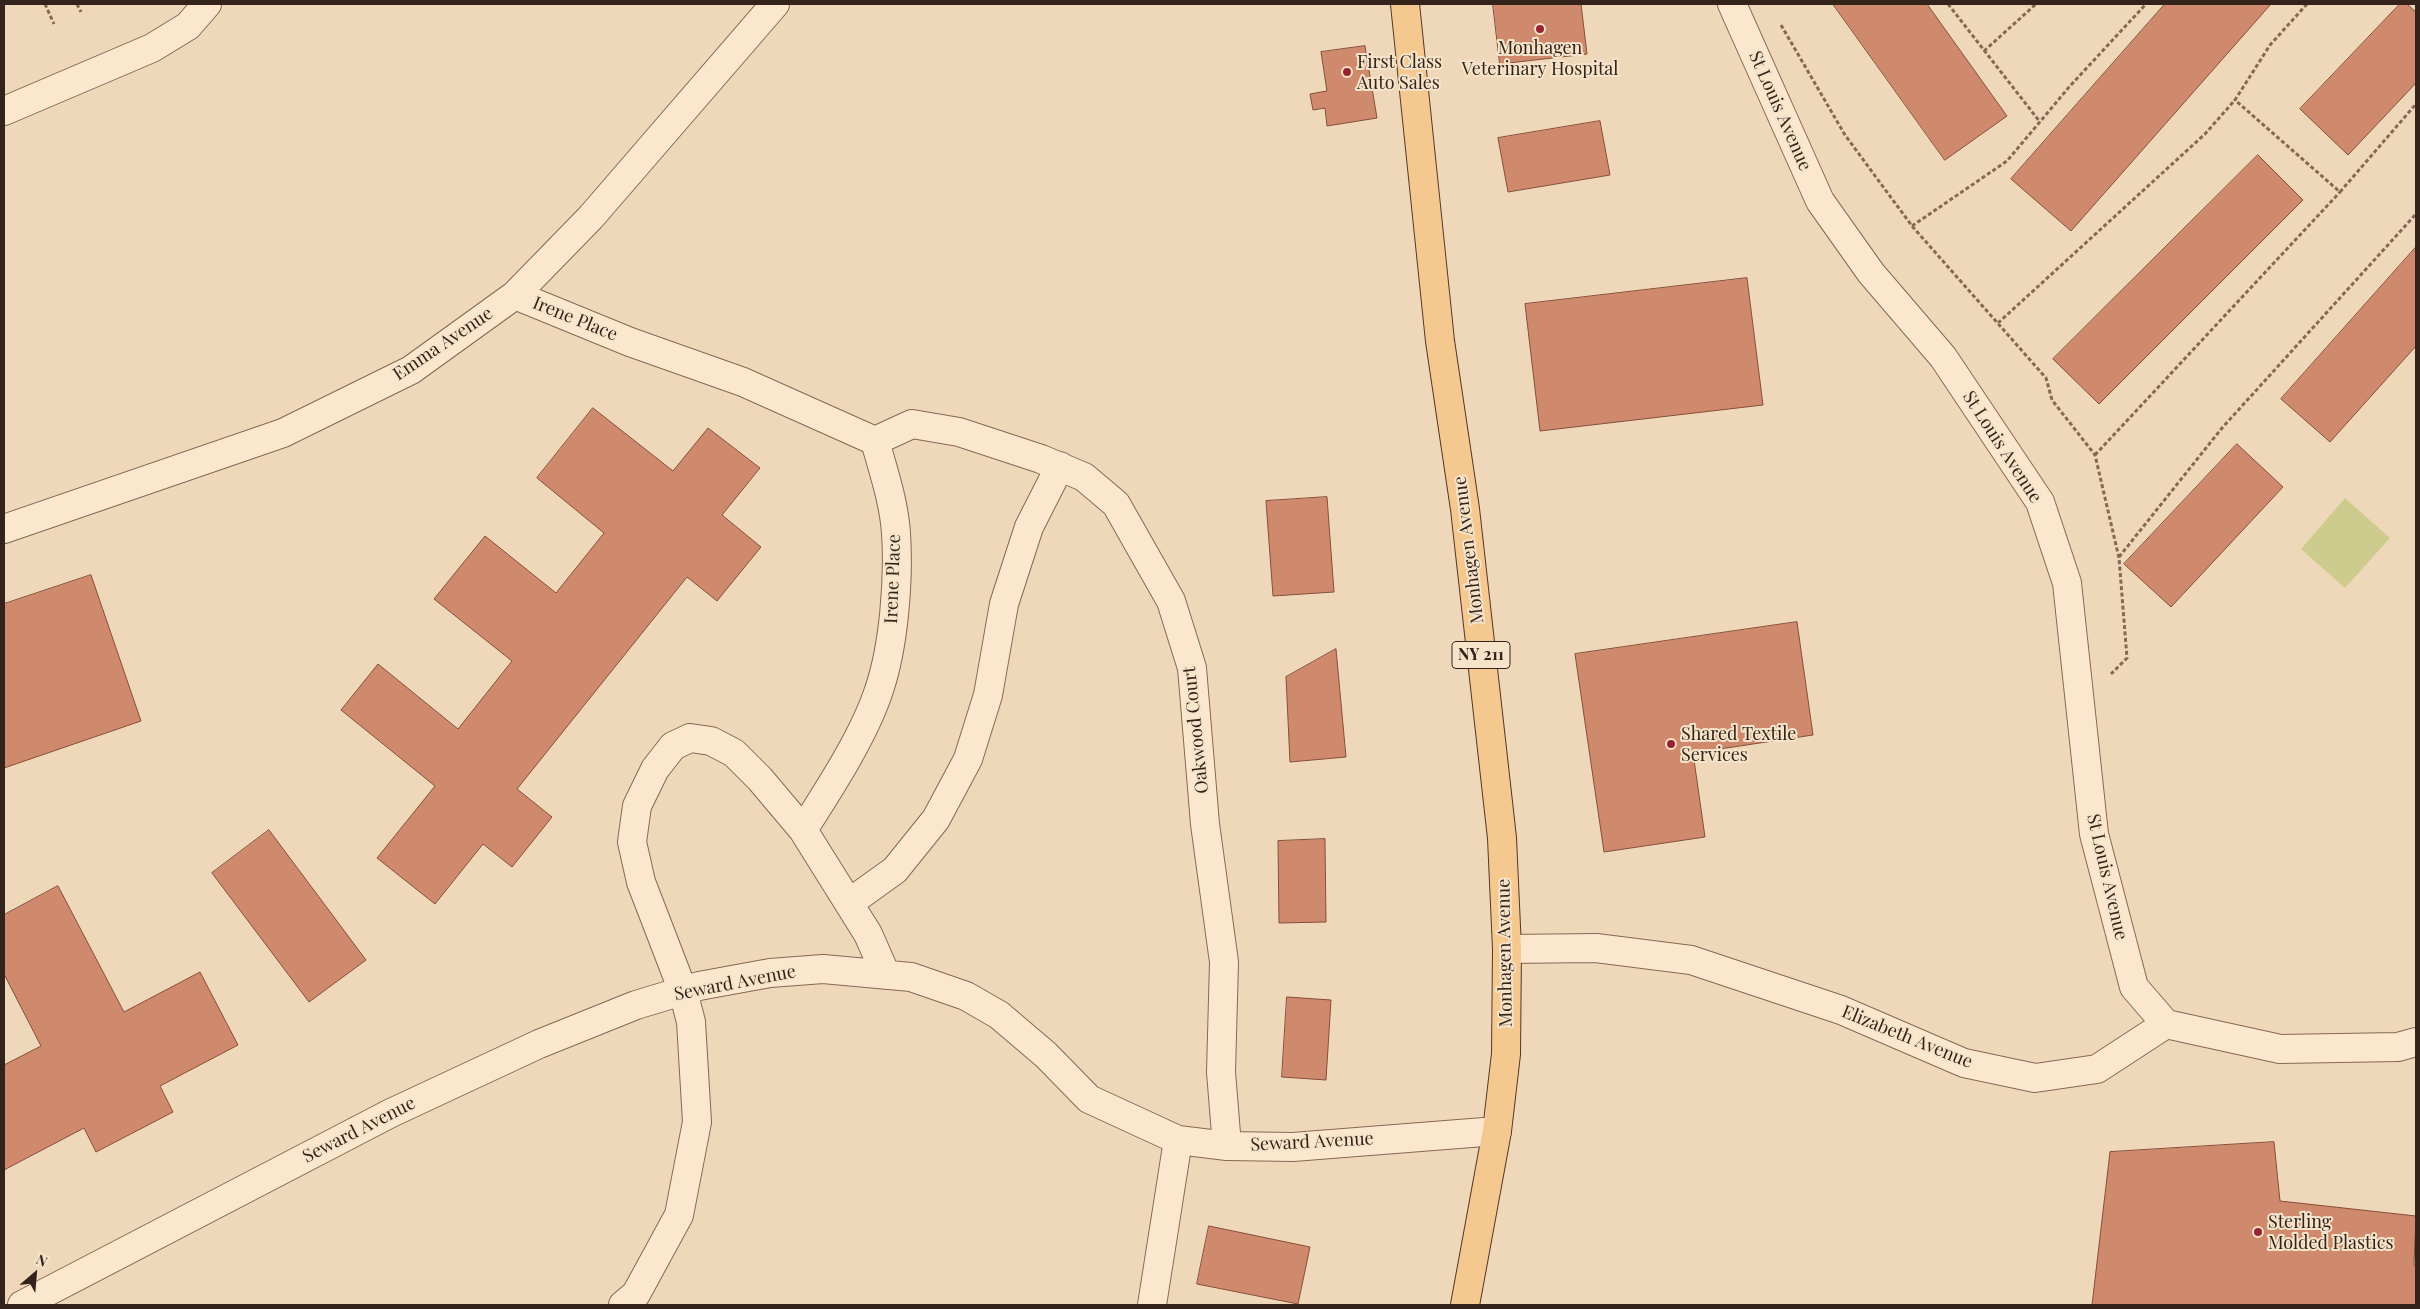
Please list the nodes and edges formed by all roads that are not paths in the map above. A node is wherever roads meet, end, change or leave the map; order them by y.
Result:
1 (207, 4) edge
2 (775, 4) edge
3 (1405, 4) edge
4 (1732, 4) edge
5 (4, 111) edge
6 (515, 295) junction
7 (874, 441) junction
8 (1060, 466) junction
9 (4, 529) edge
10 (803, 830) junction
11 (849, 904) junction
12 (1508, 949) junction
13 (886, 975) junction
14 (683, 992) junction
15 (2166, 1024) junction
16 (2416, 1042) edge
17 (1497, 1131) junction
18 (1178, 1140) junction
19 (1227, 1146) junction
20 (22, 1305) edge
21 (623, 1305) edge
22 (1152, 1305) edge
23 (1465, 1305) edge

1 - 5 street
2 - 6 street, Emma Avenue
3 - 12 main road, Monhagen Avenue / NY 211
4 - 15 street, St Louis Avenue
6 - 7 street, Irene Place
6 - 9 street, Emma Avenue
7 - 8 street, Oakwood Court
7 - 10 street, Irene Place
8 - 11 street
8 - 19 street, Oakwood Court
10 - 11 street
10 - 14 street
11 - 13 street
12 - 15 street, Elizabeth Avenue
12 - 17 main road, Monhagen Avenue / NY 211
13 - 14 street, Seward Avenue
13 - 18 street, Seward Avenue
14 - 20 street, Seward Avenue
14 - 21 street
15 - 16 street
17 - 19 street, Seward Avenue
17 - 23 main road, Monhagen Avenue / NY 211
18 - 19 street, Seward Avenue
18 - 22 street

